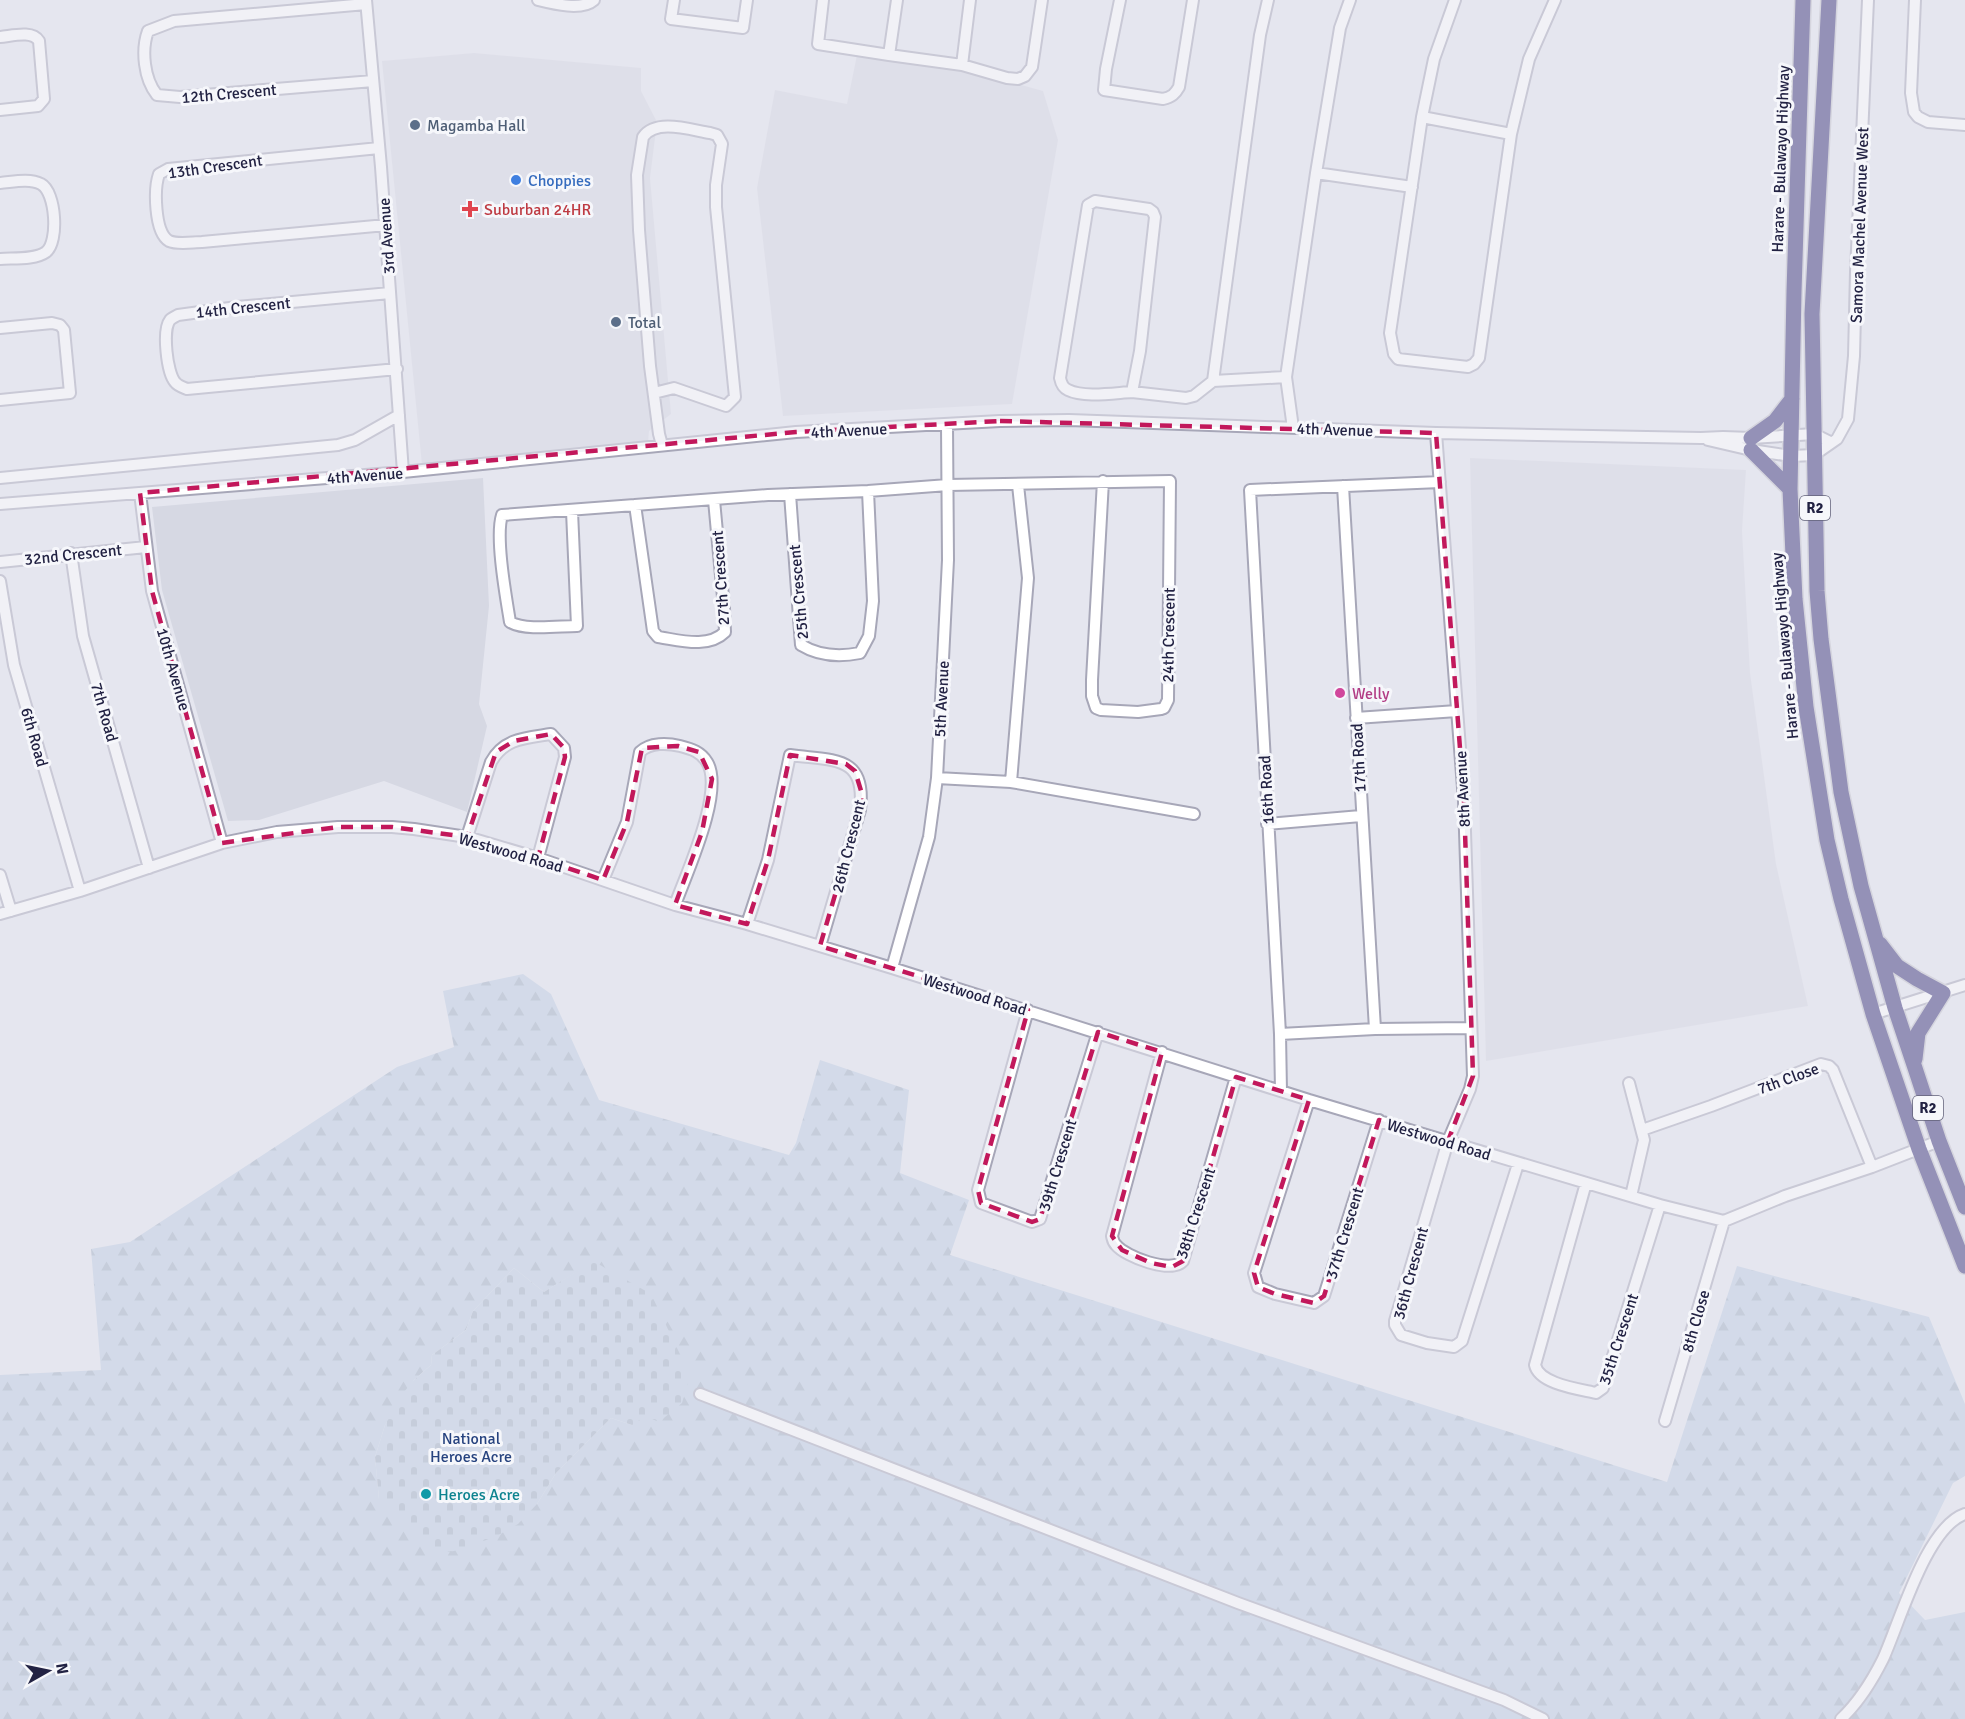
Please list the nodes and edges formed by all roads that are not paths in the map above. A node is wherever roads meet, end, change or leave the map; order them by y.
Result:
1 (538, 0) edge
2 (594, 0) edge
3 (674, 0) edge
4 (747, 0) edge
5 (823, 0) edge
6 (897, 0) edge
7 (970, 0) edge
8 (1042, 0) edge
9 (1120, 0) edge
10 (1193, 0) edge
11 (1268, 0) edge
12 (1350, 0) edge
13 (1455, 0) edge
14 (1555, 0) edge
15 (1803, 0) edge
16 (1829, 0) edge
17 (1868, 0) edge
18 (1915, 0) edge
19 (366, 2) edge
20 (0, 37) edge
21 (889, 56) junction
22 (962, 65) junction
23 (373, 81) junction
24 (0, 110) edge
25 (1422, 117) junction
26 (1965, 124) edge
27 (1511, 134) junction
28 (379, 148) junction
29 (1316, 173) junction
30 (0, 183) edge
31 (1412, 187) junction
32 (386, 225) junction
33 (0, 259) edge
34 (390, 293) junction
35 (0, 328) edge
36 (396, 369) junction
37 (1286, 377) junction
38 (1213, 381) junction
39 (1132, 392) junction
40 (654, 393) junction
41 (1792, 399) junction
42 (0, 400) edge
43 (399, 415) junction
44 (947, 425) junction
45 (1293, 428) junction
46 (1436, 433) junction
47 (1791, 434) junction
48 (1814, 434) junction
49 (1830, 442) junction
50 (1751, 444) junction
51 (662, 445) junction
52 (1814, 455) junction
53 (1791, 456) junction
54 (403, 472) junction
55 (0, 478) edge
56 (1103, 481) junction
57 (1440, 482) junction
58 (948, 485) junction
59 (1017, 485) junction
60 (1342, 486) junction
61 (1790, 489) junction
62 (868, 491) junction
63 (140, 493) junction
64 (790, 494) junction
65 (714, 500) junction
66 (0, 504) edge
67 (635, 505) junction
68 (572, 511) junction
69 (146, 547) junction
70 (71, 554) junction
71 (0, 562) edge
72 (0, 581) edge
73 (1457, 711) junction
74 (1356, 718) junction
75 (937, 778) junction
76 (1011, 782) junction
77 (1194, 814) dead end
78 (1361, 816) junction
79 (1267, 824) junction
80 (467, 837) junction
81 (222, 843) junction
82 (538, 858) junction
83 (149, 868) junction
84 (0, 875) edge
85 (603, 880) junction
86 (80, 891) junction
87 (675, 905) junction
88 (5, 912) edge
89 (747, 924) junction
90 (1876, 939) junction
91 (820, 946) junction
92 (892, 968) junction
93 (1965, 985) edge
94 (1944, 993) junction
95 (1895, 1008) junction
96 (1028, 1010) junction
97 (1873, 1014) junction
98 (1471, 1028) junction
99 (1376, 1029) junction
100 (1098, 1032) junction
101 (1280, 1034) junction
102 (1162, 1052) junction
103 (1915, 1068) junction
104 (1236, 1077) junction
105 (1629, 1083) dead end
106 (1281, 1090) junction
107 (1309, 1100) junction
108 (1379, 1120) junction
109 (1642, 1130) junction
110 (1448, 1141) junction
111 (1939, 1141) junction
112 (1919, 1149) junction
113 (1518, 1164) junction
114 (1872, 1167) junction
115 (1586, 1183) junction
116 (1631, 1196) junction
117 (1660, 1205) junction
118 (1965, 1207) edge
119 (1724, 1221) junction
120 (1965, 1266) edge
121 (699, 1394) dead end
122 (1665, 1421) dead end
123 (1965, 1514) edge
124 (1543, 1719) edge
125 (1841, 1719) edge

1 - 2 street
3 - 4 street
5 - 21 street
6 - 21 street
7 - 22 street
8 - 22 street
9 - 10 street
11 - 38 street
12 - 29 street
13 - 25 street
14 - 27 street
15 - 41 highway, Harare - Bulawayo Highway / R2
16 - 48 highway, R2
17 - 49 street, Samora Machel Avenue West
18 - 26 street
19 - 23 street, 3rd Avenue
19 - 23 street, 12th Crescent
20 - 24 street
21 - 22 street
23 - 28 street, 3rd Avenue
25 - 27 street
25 - 31 street
27 - 31 street
28 - 32 street, 3rd Avenue
28 - 32 street, 13th Crescent
29 - 31 street
29 - 37 street
30 - 33 street
32 - 34 street, 3rd Avenue
34 - 36 street, 3rd Avenue
34 - 36 street, 14th Crescent
35 - 42 street
36 - 43 street, 3rd Avenue
37 - 38 street
37 - 45 street
38 - 39 street
39 - 39 street
40 - 40 street
40 - 51 street
41 - 47 highway, Harare - Bulawayo Highway / R2
41 - 50 highway
43 - 54 street, 3rd Avenue
43 - 55 street
44 - 45 street, 4th Avenue
44 - 51 street, 4th Avenue
44 - 58 street, 5th Avenue
45 - 46 street, 4th Avenue
46 - 50 street, 4th Avenue
46 - 57 street, 8th Avenue
47 - 48 street
47 - 50 street
47 - 53 highway, Harare - Bulawayo Highway / R2
48 - 49 street
48 - 52 highway, R2
49 - 52 street, Samora Machel Avenue West
50 - 53 street
50 - 61 highway
51 - 54 street, 4th Avenue
52 - 53 street
52 - 90 highway, R2
53 - 61 highway, Harare - Bulawayo Highway / R2
54 - 63 street, 4th Avenue
56 - 56 street, 24th Crescent
56 - 59 street
57 - 60 street
57 - 73 street, 8th Avenue
58 - 59 street
58 - 62 street
58 - 75 street, 5th Avenue
59 - 76 street
60 - 74 street, 17th Road
60 - 79 street, 16th Road
61 - 97 highway, Harare - Bulawayo Highway / R2
62 - 64 street
62 - 64 street, 25th Crescent
63 - 66 street, 4th Avenue
63 - 69 street, 10th Avenue
64 - 65 street
65 - 67 street
65 - 67 street, 27th Crescent
67 - 68 street
68 - 68 street
69 - 70 street, 32nd Crescent
69 - 81 street, 10th Avenue
70 - 71 street, 32nd Crescent
70 - 83 street, 7th Road
72 - 86 street, 6th Road
73 - 74 street
73 - 98 street, 8th Avenue
74 - 78 street, 17th Road
75 - 76 street
75 - 92 street, 5th Avenue
76 - 77 street
78 - 79 street
78 - 99 street, 17th Road
79 - 101 street, 16th Road
80 - 81 street, Westwood Road
80 - 82 street, Westwood Road
80 - 82 street
81 - 83 street, Westwood Road
82 - 85 street, Westwood Road
83 - 86 street, Westwood Road
84 - 88 street
85 - 87 street, Westwood Road
85 - 87 street
86 - 88 street, Westwood Road
87 - 89 street, Westwood Road
89 - 91 street, Westwood Road
89 - 91 street, 26th Crescent
90 - 94 highway
90 - 95 highway, R2
91 - 92 street, Westwood Road
92 - 96 street, Westwood Road
93 - 94 street
94 - 95 street
94 - 103 highway
95 - 97 street
95 - 103 highway, R2
96 - 100 street, Westwood Road
96 - 100 street, 39th Crescent
97 - 112 highway, Harare - Bulawayo Highway / R2
98 - 99 street
98 - 110 street, 8th Avenue
99 - 101 street
100 - 102 street, Westwood Road
101 - 106 street, 16th Road
102 - 104 street, Westwood Road
102 - 104 street, 38th Crescent
103 - 111 highway, R2
104 - 106 street, Westwood Road
105 - 109 street
106 - 107 street, Westwood Road
107 - 108 street, Westwood Road
107 - 108 street, 37th Crescent
108 - 110 street, Westwood Road
109 - 114 street, 7th Close
109 - 116 street
110 - 113 street, Westwood Road
110 - 113 street, 36th Crescent
111 - 112 street
111 - 118 highway, R2
112 - 114 street
112 - 120 highway, Harare - Bulawayo Highway / R2
113 - 115 street, Westwood Road
114 - 119 street
115 - 116 street, Westwood Road
115 - 117 street, 35th Crescent
116 - 117 street, Westwood Road
117 - 119 street, Westwood Road
119 - 122 street, 8th Close
121 - 124 street
123 - 125 street

